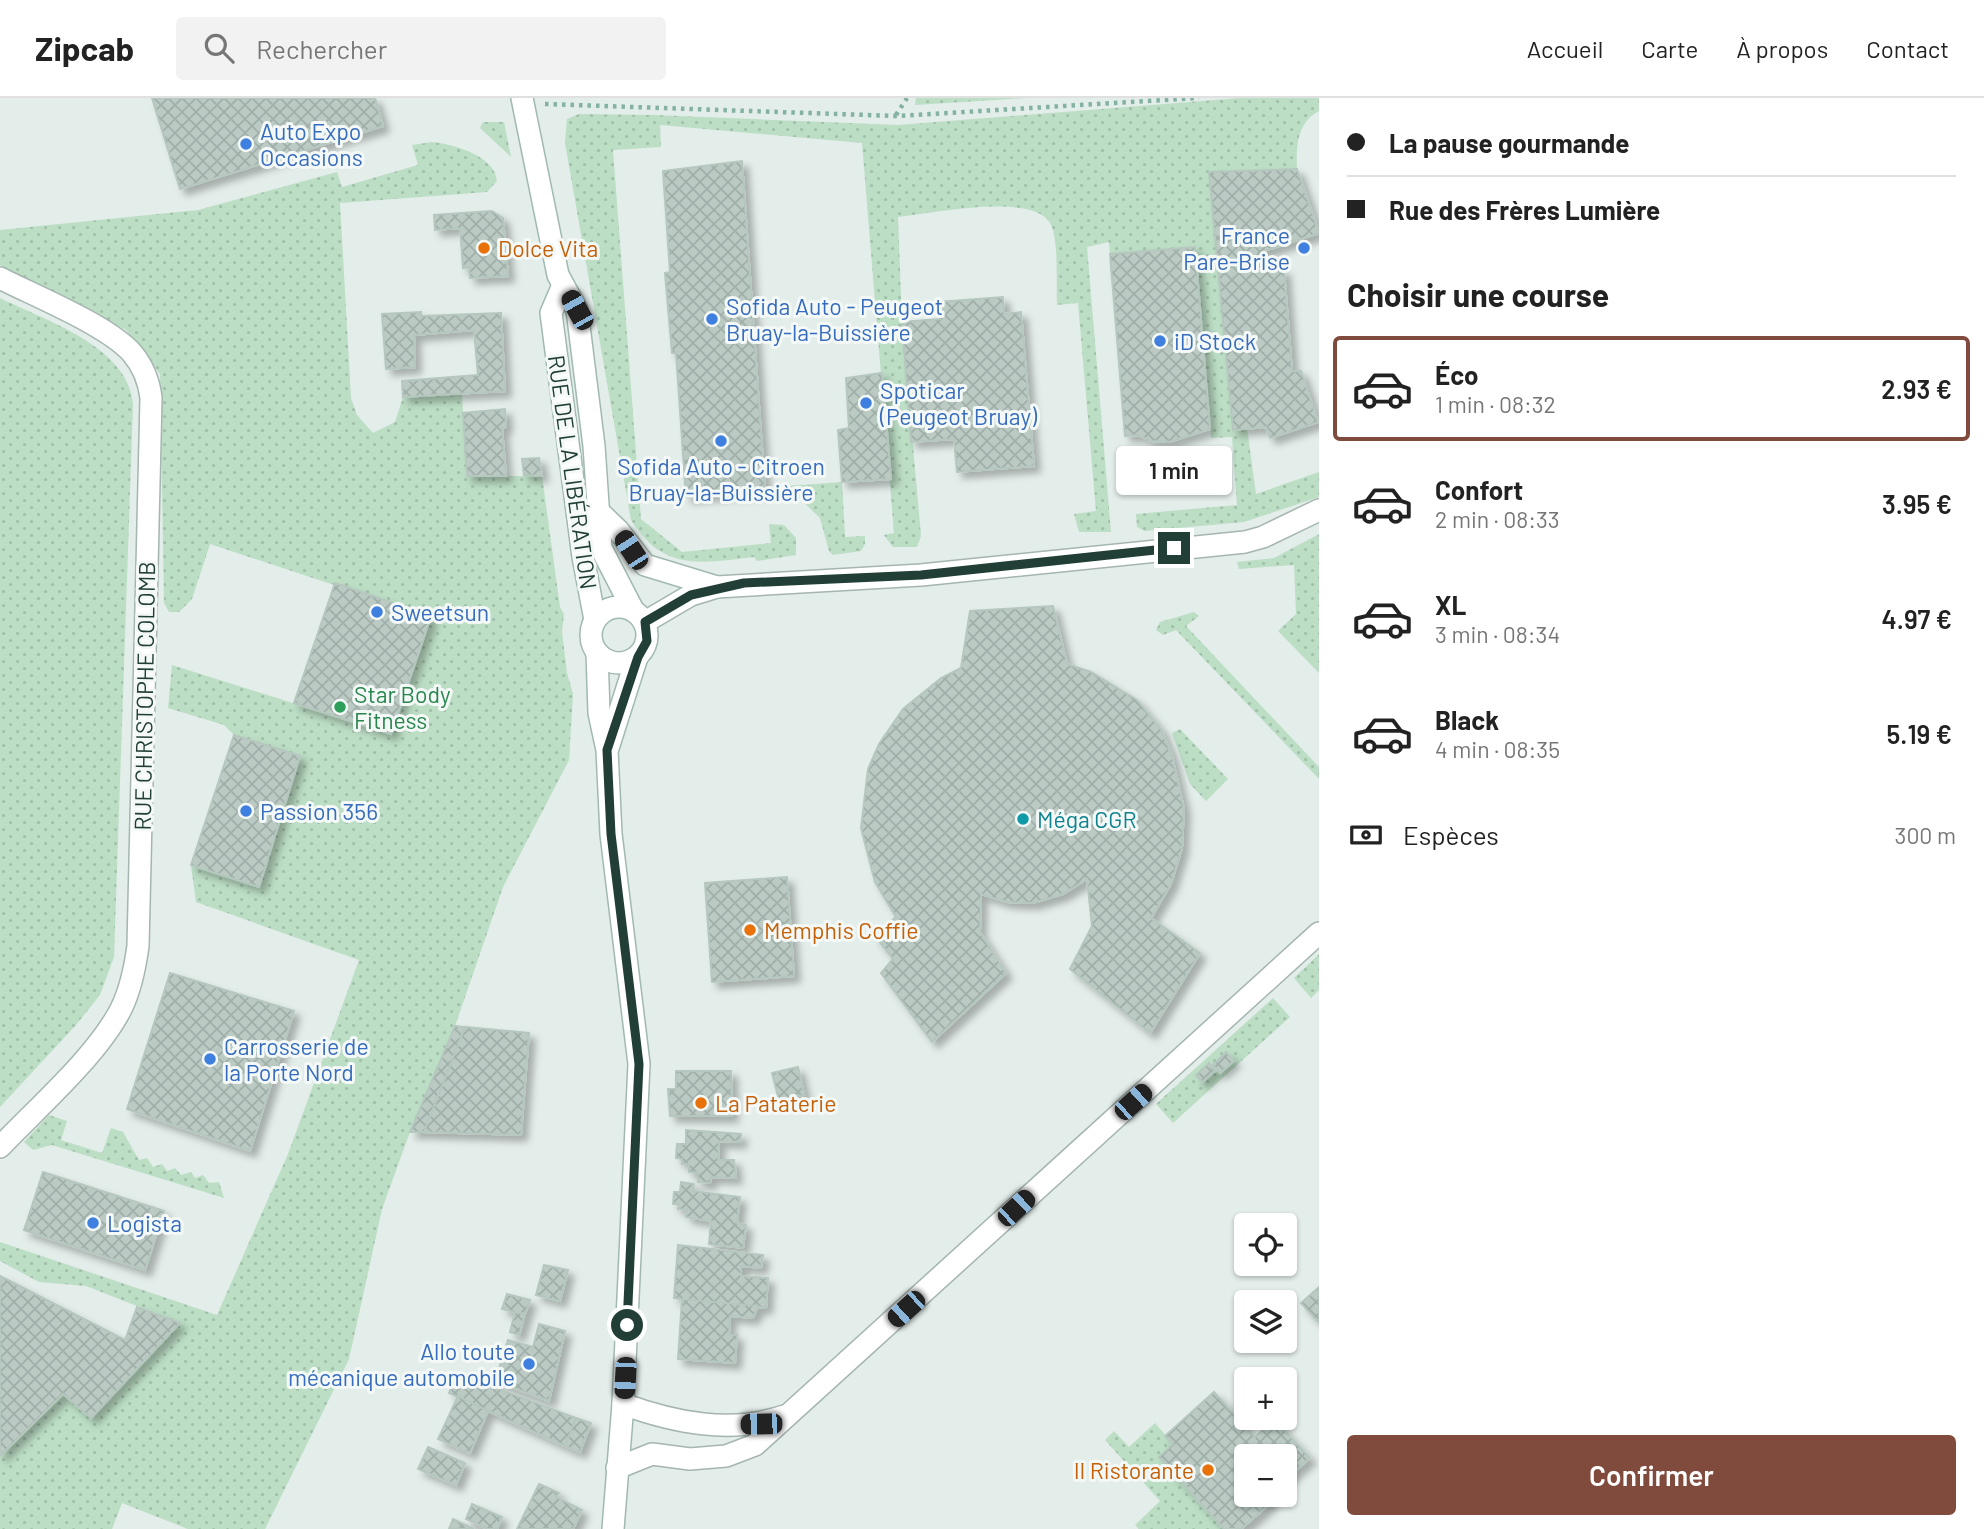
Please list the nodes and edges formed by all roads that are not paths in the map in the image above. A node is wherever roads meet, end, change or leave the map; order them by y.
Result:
1 (523, 101) edge
2 (0, 278) edge
3 (563, 285) junction
4 (596, 509) junction
5 (1319, 510) edge
6 (717, 587) junction
7 (639, 616) junction
8 (595, 620) junction
9 (597, 653) junction
10 (638, 657) junction
11 (607, 750) junction
12 (1319, 933) edge
13 (0, 1147) edge
14 (623, 1404) junction
15 (789, 1415) junction
16 (617, 1468) junction
17 (613, 1529) edge

1 - 3 street, RUE DE LA LIBÉRATION
2 - 13 street, RUE CHRISTOPHE COLOMB
3 - 4 street, RUE DE LA LIBÉRATION
3 - 8 street, RUE DE LA LIBÉRATION
4 - 6 street
4 - 7 street, RUE DE LA LIBÉRATION
5 - 6 street
6 - 7 street
7 - 8 street
7 - 10 street
8 - 9 street
9 - 10 street
9 - 11 street
10 - 11 street
11 - 14 street
12 - 15 street
14 - 15 street
14 - 16 street
15 - 16 street
16 - 17 street

